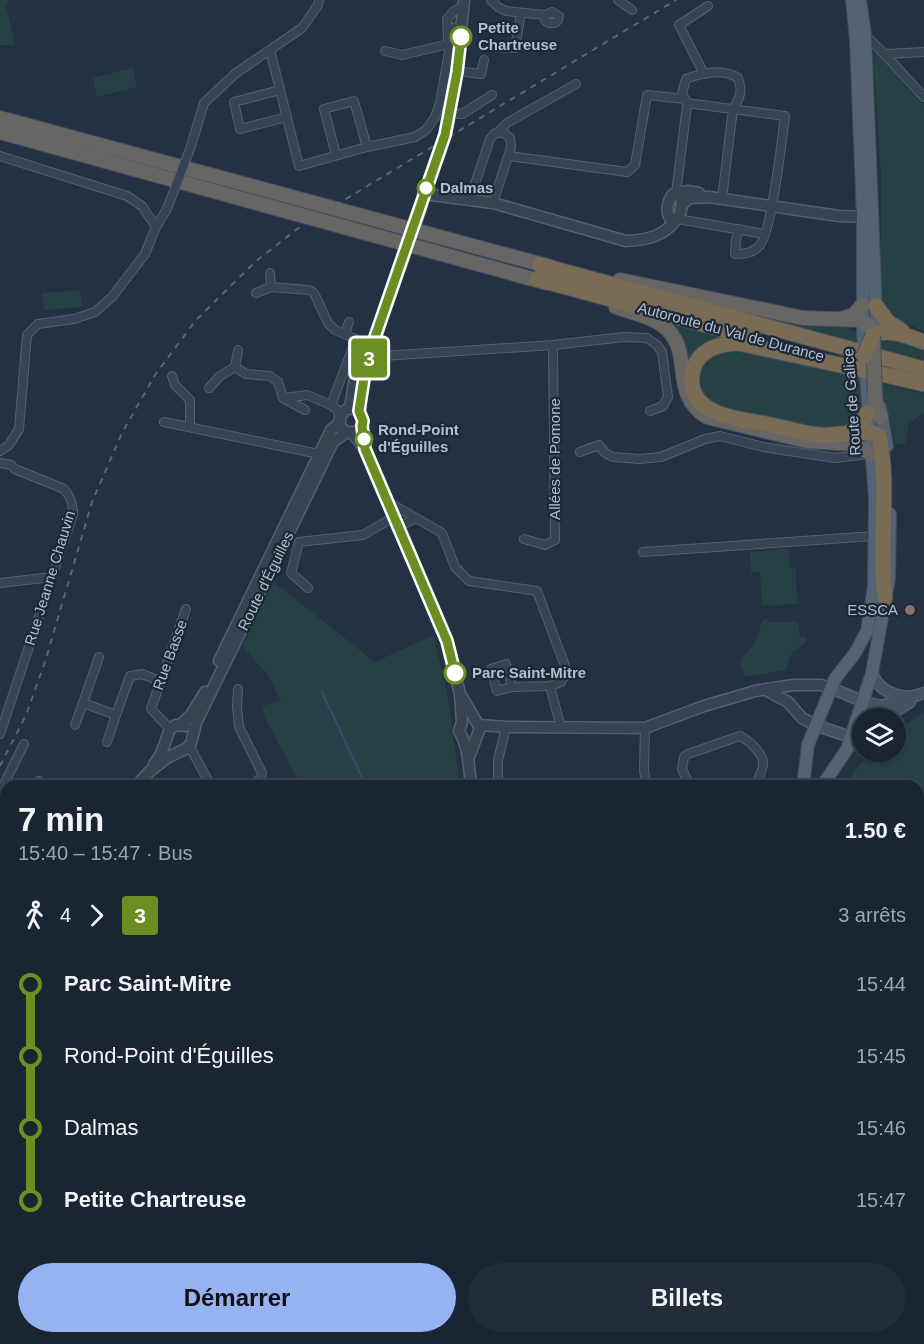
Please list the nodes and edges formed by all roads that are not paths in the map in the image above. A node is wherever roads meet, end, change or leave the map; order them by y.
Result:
1 (492, 0) edge
2 (618, 0) edge
3 (852, 0) edge
4 (860, 0) edge
5 (317, 2) edge
6 (467, 2) edge
7 (708, 6) dead end
8 (632, 10) dead end
9 (521, 13) junction
10 (545, 15) dead end
11 (462, 23) junction
12 (860, 34) junction
13 (449, 44) junction
14 (493, 47) dead end
15 (270, 50) junction
16 (385, 51) dead end
17 (924, 52) edge
18 (886, 54) junction
19 (484, 60) dead end
20 (457, 71) junction
21 (704, 74) junction
22 (576, 84) dead end
23 (280, 90) junction
24 (492, 95) dead end
25 (924, 97) edge
26 (684, 100) junction
27 (733, 109) junction
28 (450, 113) junction
29 (287, 117) junction
30 (0, 118) edge
31 (0, 132) edge
32 (498, 132) junction
33 (367, 147) junction
34 (336, 155) junction
35 (0, 156) edge
36 (508, 156) junction
37 (424, 194) junction
38 (679, 197) junction
39 (722, 198) junction
40 (470, 199) junction
41 (493, 203) junction
42 (771, 206) junction
43 (674, 217) junction
44 (868, 217) junction
45 (156, 227) junction
46 (739, 229) junction
47 (765, 234) junction
48 (539, 272) junction
49 (270, 273) dead end
50 (271, 287) junction
51 (256, 292) dead end
52 (869, 306) junction
53 (836, 320) junction
54 (862, 321) junction
55 (349, 322) dead end
56 (345, 333) junction
57 (875, 335) junction
58 (918, 340) edge
59 (553, 345) junction
60 (238, 350) dead end
61 (864, 356) junction
62 (365, 359) junction
63 (235, 367) junction
64 (924, 369) edge
65 (172, 376) dead end
66 (900, 378) junction
67 (924, 384) edge
68 (209, 388) dead end
69 (283, 398) junction
70 (331, 405) junction
71 (305, 410) dead end
72 (650, 411) dead end
73 (348, 414) junction
74 (874, 415) junction
75 (164, 422) dead end
76 (190, 427) junction
77 (354, 431) junction
78 (869, 432) junction
79 (841, 435) junction
80 (0, 451) edge
81 (580, 452) dead end
82 (319, 454) junction
83 (871, 454) junction
84 (0, 463) edge
85 (387, 501) junction
86 (416, 518) junction
87 (396, 522) junction
88 (875, 536) junction
89 (524, 539) dead end
90 (643, 552) dead end
91 (52, 577) junction
92 (0, 583) edge
93 (308, 588) dead end
94 (885, 598) junction
95 (186, 609) dead end
96 (99, 657) dead end
97 (872, 673) junction
98 (160, 681) junction
99 (549, 686) junction
100 (512, 687) dead end
101 (831, 688) junction
102 (238, 689) dead end
103 (765, 690) junction
104 (460, 694) junction
105 (924, 695) edge
106 (910, 697) junction
107 (864, 702) junction
108 (83, 703) junction
109 (863, 708) edge
110 (901, 708) edge
111 (116, 715) junction
112 (462, 722) junction
113 (75, 725) dead end
114 (815, 725) junction
115 (175, 727) junction
116 (502, 727) junction
117 (477, 728) junction
118 (561, 728) junction
119 (645, 729) junction
120 (0, 734) edge
121 (192, 736) junction
122 (463, 737) junction
123 (852, 737) edge
124 (166, 740) junction
125 (107, 742) dead end
126 (24, 744) dead end
127 (852, 745) edge
128 (183, 749) junction
129 (469, 759) junction
130 (150, 771) junction
131 (6, 780) edge
132 (142, 780) edge
133 (208, 780) edge
134 (259, 780) edge
135 (471, 780) edge
136 (498, 780) edge
137 (646, 780) edge
138 (687, 780) edge
139 (757, 780) edge
140 (804, 780) edge
141 (826, 780) edge

1 - 9 street
2 - 8 street
3 - 12 main road, Route de Galice
4 - 12 main road, Route de Galice
5 - 15 street
6 - 11 street
6 - 13 street
7 - 21 street
9 - 10 street
9 - 14 street
11 - 13 street
11 - 20 street
12 - 18 street
12 - 44 main road, Route de Galice
13 - 16 street
13 - 33 street
15 - 23 street
15 - 45 street, bridge
17 - 18 street
18 - 25 street
19 - 20 street
20 - 28 street
21 - 26 street
21 - 27 street
22 - 32 street
23 - 29 street
23 - 29 street
24 - 28 street
26 - 27 street
26 - 36 street
26 - 38 street
27 - 39 street
27 - 42 street
28 - 37 street
29 - 34 street
30 - 48 highway
31 - 48 highway
32 - 36 street
32 - 40 street
33 - 34 street
33 - 34 street
35 - 45 street
36 - 41 street
37 - 40 street
37 - 62 street, bridge
38 - 39 street
38 - 43 street
39 - 42 street
40 - 41 street
41 - 43 street
42 - 44 street
42 - 47 street
43 - 46 street
44 - 52 main road, Route de Galice
45 - 80 street
46 - 47 street
46 - 47 street
48 - 53 highway
48 - 64 highway, Autoroute du Val de Durance
48 - 66 highway, Autoroute du Val de Durance
48 - 83 highway
49 - 50 street
50 - 51 street
50 - 56 street
52 - 53 highway
52 - 54 main road, Route de Galice
52 - 57 main road, Route de Galice
52 - 58 highway
53 - 54 highway
54 - 57 highway
54 - 61 main road, Route de Galice
55 - 56 street
56 - 70 street
57 - 58 highway
57 - 61 highway, bridge
57 - 74 highway, bridge
59 - 62 street
59 - 72 street
59 - 89 street, Allées de Pomone
60 - 63 street
61 - 74 main road, Route de Galice
62 - 73 street
63 - 68 street
63 - 69 street
65 - 76 street
66 - 67 highway, Autoroute du Val de Durance
66 - 79 highway
69 - 70 street
69 - 71 street
70 - 73 street
73 - 77 street
73 - 77 street
73 - 82 street, Route d'Éguilles
74 - 78 main road, Route de Galice
74 - 79 highway
74 - 94 main road, Route de Galice
75 - 76 street
76 - 82 street
77 - 85 street
77 - 121 street, Route d'Éguilles
78 - 79 highway
78 - 83 main road, Route de Galice
78 - 94 highway
81 - 83 street
82 - 115 street, Route d'Éguilles
83 - 88 main road, Route de Galice
84 - 91 street, Rue Jeanne Chauvin
85 - 86 street
85 - 87 street
86 - 87 street
86 - 99 street
87 - 93 street
87 - 104 street
88 - 90 street
88 - 101 main road, Route de Galice
91 - 92 street
91 - 120 street, Rue Jeanne Chauvin
94 - 97 main road, Route de Galice
95 - 98 street, Rue Basse
96 - 108 street
97 - 106 main road
97 - 107 main road, Route de Galice
98 - 111 street
98 - 115 street, Rue Basse
99 - 100 street
99 - 118 street
101 - 103 street
101 - 107 main road
101 - 114 main road, Route de Galice
102 - 134 street
103 - 114 street
103 - 119 street
104 - 112 street
104 - 117 street
105 - 106 main road
105 - 110 main road
106 - 107 main road
107 - 109 main road, Route de Galice
108 - 111 street
108 - 113 street
111 - 125 street
112 - 117 street
112 - 122 street
114 - 123 main road
114 - 140 main road, Route de Galice
115 - 121 street
115 - 124 street
116 - 117 street
116 - 118 street
116 - 136 street
117 - 122 street
117 - 129 street
118 - 119 street
119 - 137 street
121 - 128 street
122 - 129 street
124 - 128 street
124 - 130 street
126 - 131 street
127 - 141 main road, Route de Galice
128 - 130 street
128 - 133 street
129 - 135 street
130 - 132 street
138 - 139 street

